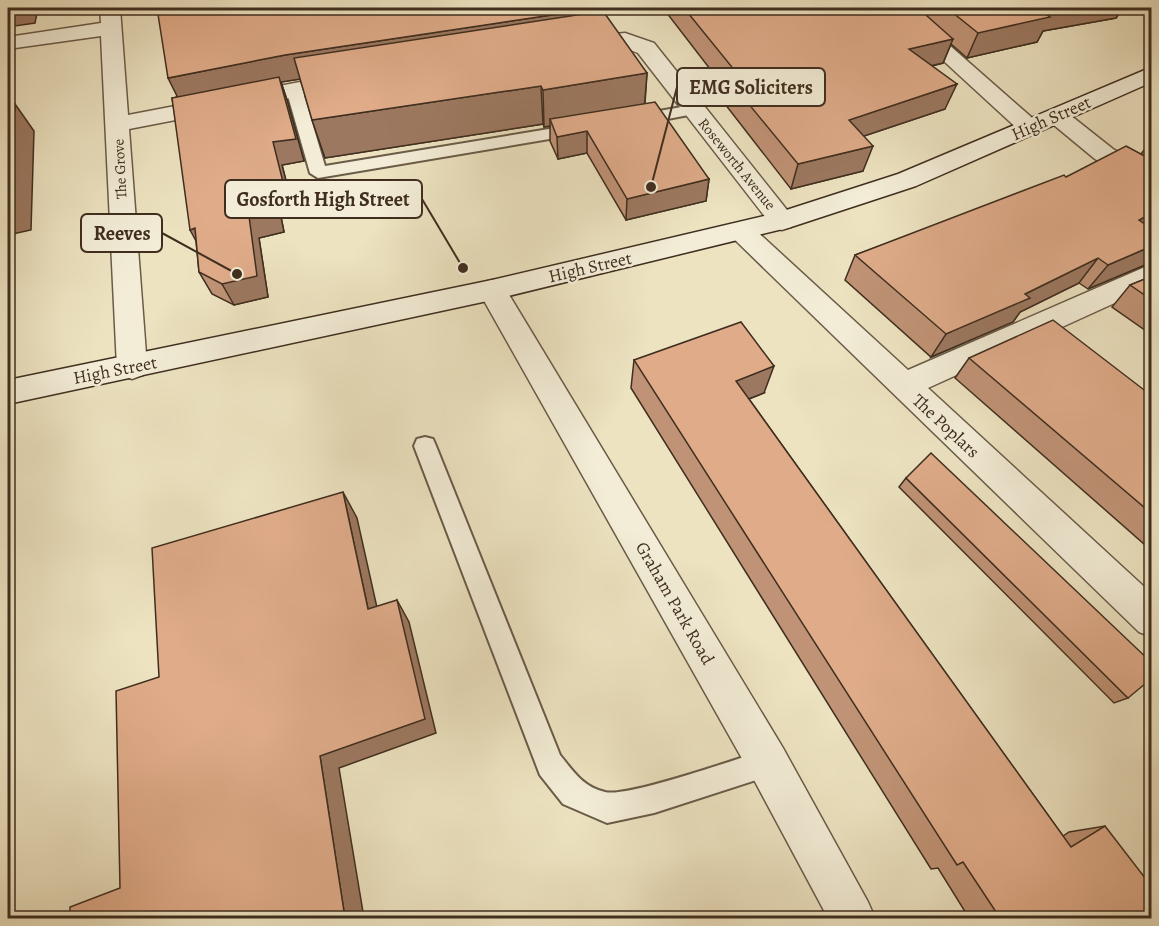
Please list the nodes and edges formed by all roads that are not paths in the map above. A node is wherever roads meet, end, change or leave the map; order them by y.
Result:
1 (896, 8) edge
2 (110, 18) edge
3 (8, 43) edge
4 (562, 46) edge
5 (1152, 74) edge
6 (364, 77) edge
7 (294, 89) junction
8 (693, 110) junction
9 (1057, 116) junction
10 (623, 122) edge
11 (118, 124) junction
12 (600, 126) edge
13 (1030, 129) junction
14 (1152, 184) edge
15 (783, 221) junction
16 (742, 232) junction
17 (1152, 274) edge
18 (492, 290) junction
19 (132, 367) junction
20 (902, 386) junction
21 (8, 392) edge
22 (425, 446) dead end
23 (1152, 619) edge
24 (768, 763) junction
25 (852, 918) edge

1 - 13 street
2 - 3 street
2 - 11 street, The Grove
4 - 8 street, Roseworth Avenue
5 - 9 street, High Street
6 - 7 street
7 - 11 street
7 - 12 lane
8 - 10 lane
8 - 15 street, Roseworth Avenue
9 - 13 street, High Street
9 - 14 street
11 - 19 street, The Grove
13 - 15 street, High Street
15 - 16 street, High Street
16 - 18 street, High Street
16 - 20 street, The Poplars
17 - 20 street
18 - 19 street, High Street
18 - 24 street, Graham Park Road
19 - 21 street, High Street
20 - 23 street, The Poplars
22 - 24 lane
24 - 25 street, Graham Park Road

